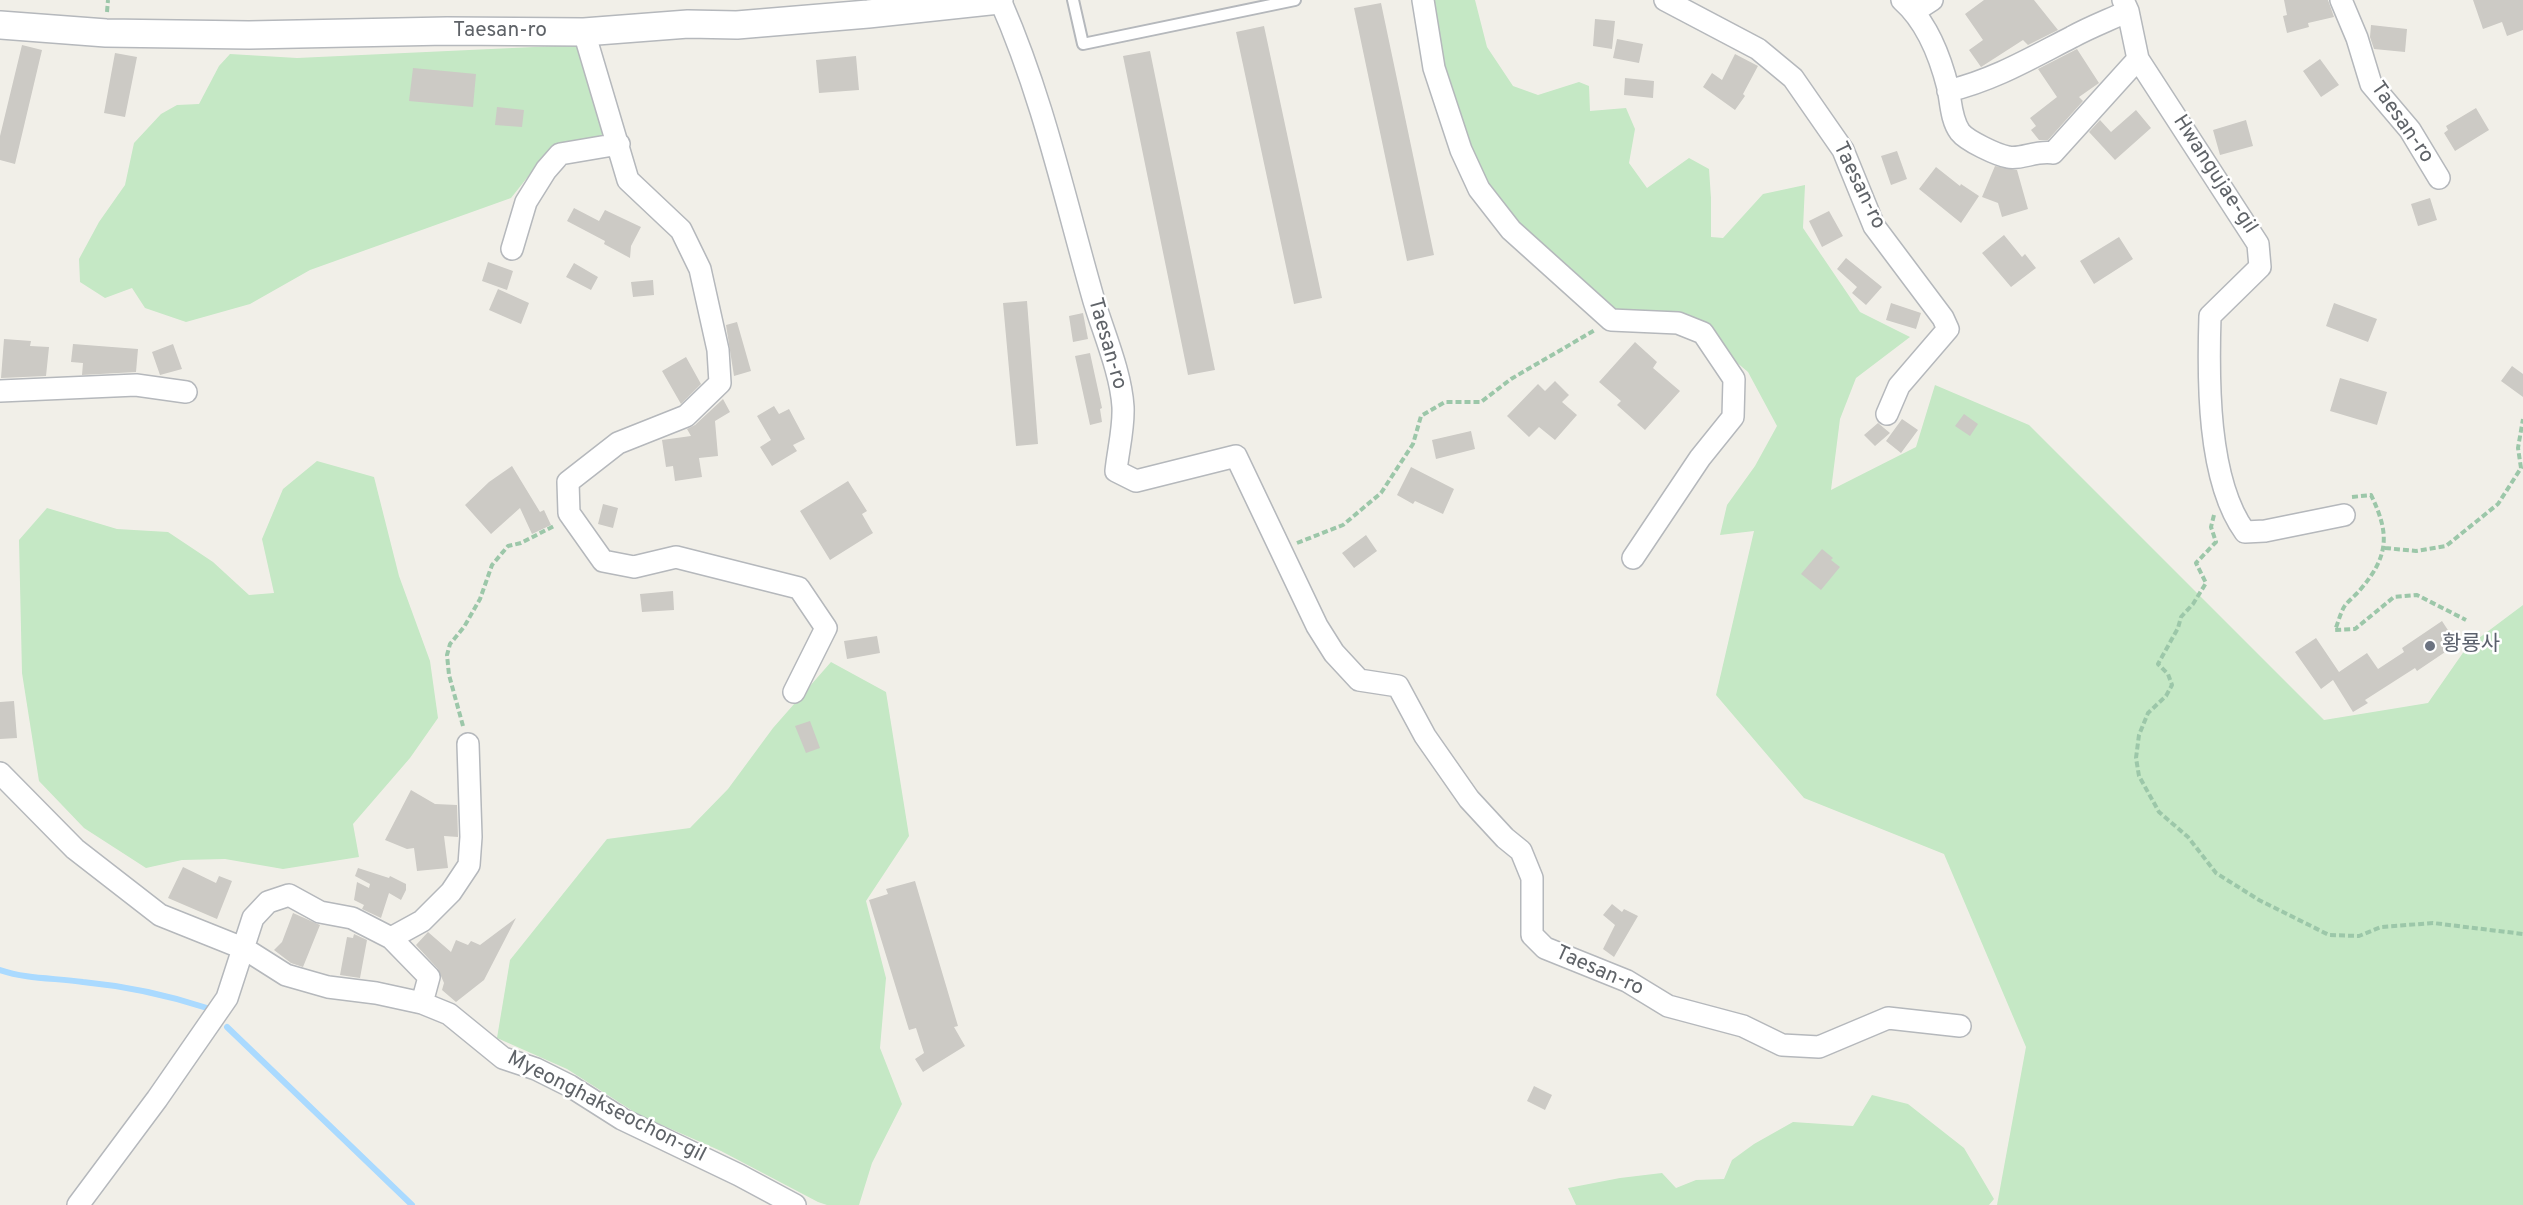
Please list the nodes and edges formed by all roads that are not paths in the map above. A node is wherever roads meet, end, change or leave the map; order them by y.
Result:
1 (1000, 0) edge
2 (1073, 0) edge
3 (1292, 0) edge
4 (1423, 0) edge
5 (1665, 0) edge
6 (2341, 0) edge
7 (1916, 4) edge
8 (2125, 6) edge
9 (0, 25) edge
10 (584, 32) junction
11 (2138, 59) junction
12 (1948, 91) junction
13 (620, 144) junction
14 (2439, 178) dead end
15 (512, 249) dead end
16 (0, 391) edge
17 (186, 392) dead end
18 (1887, 414) dead end
19 (2344, 515) road end
20 (1633, 558) dead end
21 (794, 692) dead end
22 (468, 744) road end
23 (0, 773) edge
24 (391, 938) junction
25 (245, 949) junction
26 (422, 1003) junction
27 (1960, 1026) dead end
28 (78, 1205) edge
29 (795, 1205) edge

1 - 10 street, Taesan-ro
1 - 27 street, Taesan-ro
2 - 3 lane
4 - 20 street
5 - 18 street, Taesan-ro
6 - 14 street, Taesan-ro
7 - 12 street
8 - 11 street, Hwangujae-gil
8 - 12 street
9 - 10 street, Taesan-ro
10 - 13 street
11 - 12 street
11 - 19 street, Hwangujae-gil
13 - 15 street
13 - 21 street
16 - 17 street
22 - 24 street
23 - 25 street, Myeonghakseochon-gil
24 - 25 street
24 - 26 street
25 - 26 street, Myeonghakseochon-gil
25 - 28 street
26 - 29 street, Myeonghakseochon-gil

